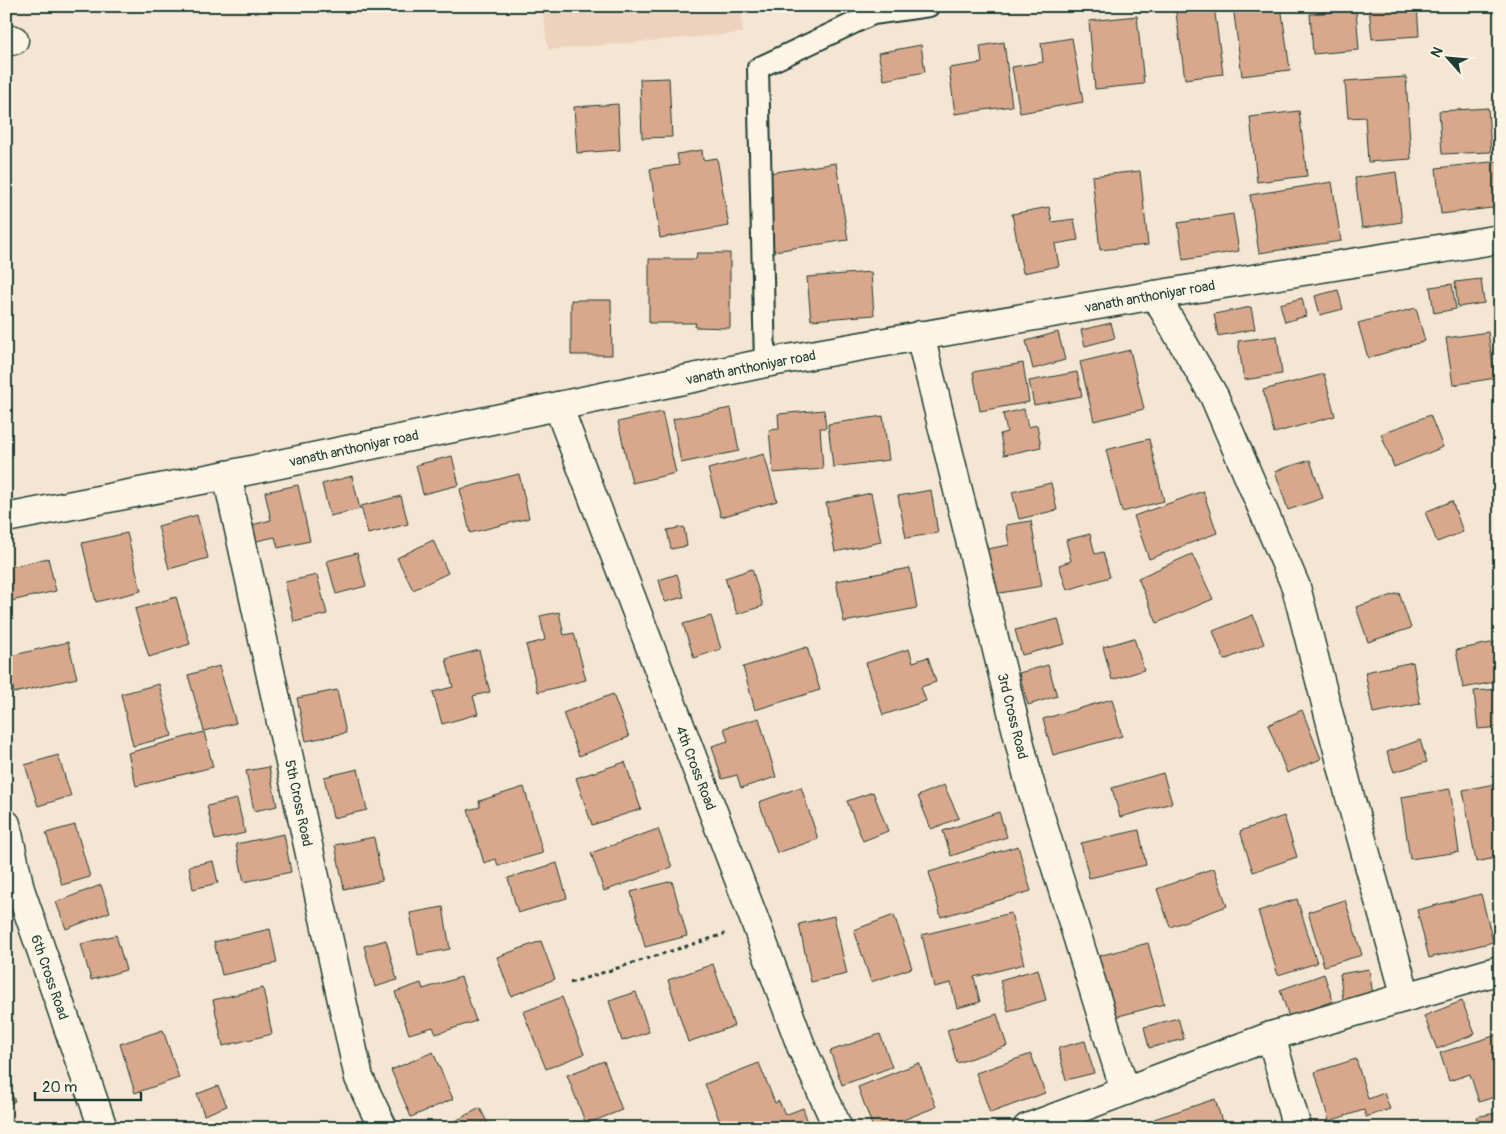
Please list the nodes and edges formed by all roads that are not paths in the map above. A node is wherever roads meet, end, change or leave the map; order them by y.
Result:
1 (929, 6) edge
2 (1500, 239) edge
3 (1156, 295) junction
4 (920, 335) junction
5 (765, 363) junction
6 (558, 406) junction
7 (227, 474) junction
8 (6, 518) edge
9 (6, 824) edge
10 (1500, 970) edge
11 (1406, 997) junction
12 (1271, 1036) junction
13 (1126, 1091) junction
14 (103, 1128) edge
15 (383, 1128) edge
16 (838, 1128) edge
17 (1027, 1128) edge
18 (1297, 1128) edge

1 - 5 lane
2 - 3 street, vanath anthoniyar road
3 - 4 street, vanath anthoniyar road
3 - 11 street
4 - 5 street, vanath anthoniyar road
4 - 13 street, 3rd Cross Road
5 - 6 street, vanath anthoniyar road
6 - 7 street, vanath anthoniyar road
6 - 16 street, 4th Cross Road
7 - 8 street, vanath anthoniyar road
7 - 15 street, 5th Cross Road
9 - 14 street, 6th Cross Road
10 - 11 street
11 - 12 street
12 - 13 street
12 - 18 street
13 - 17 street

